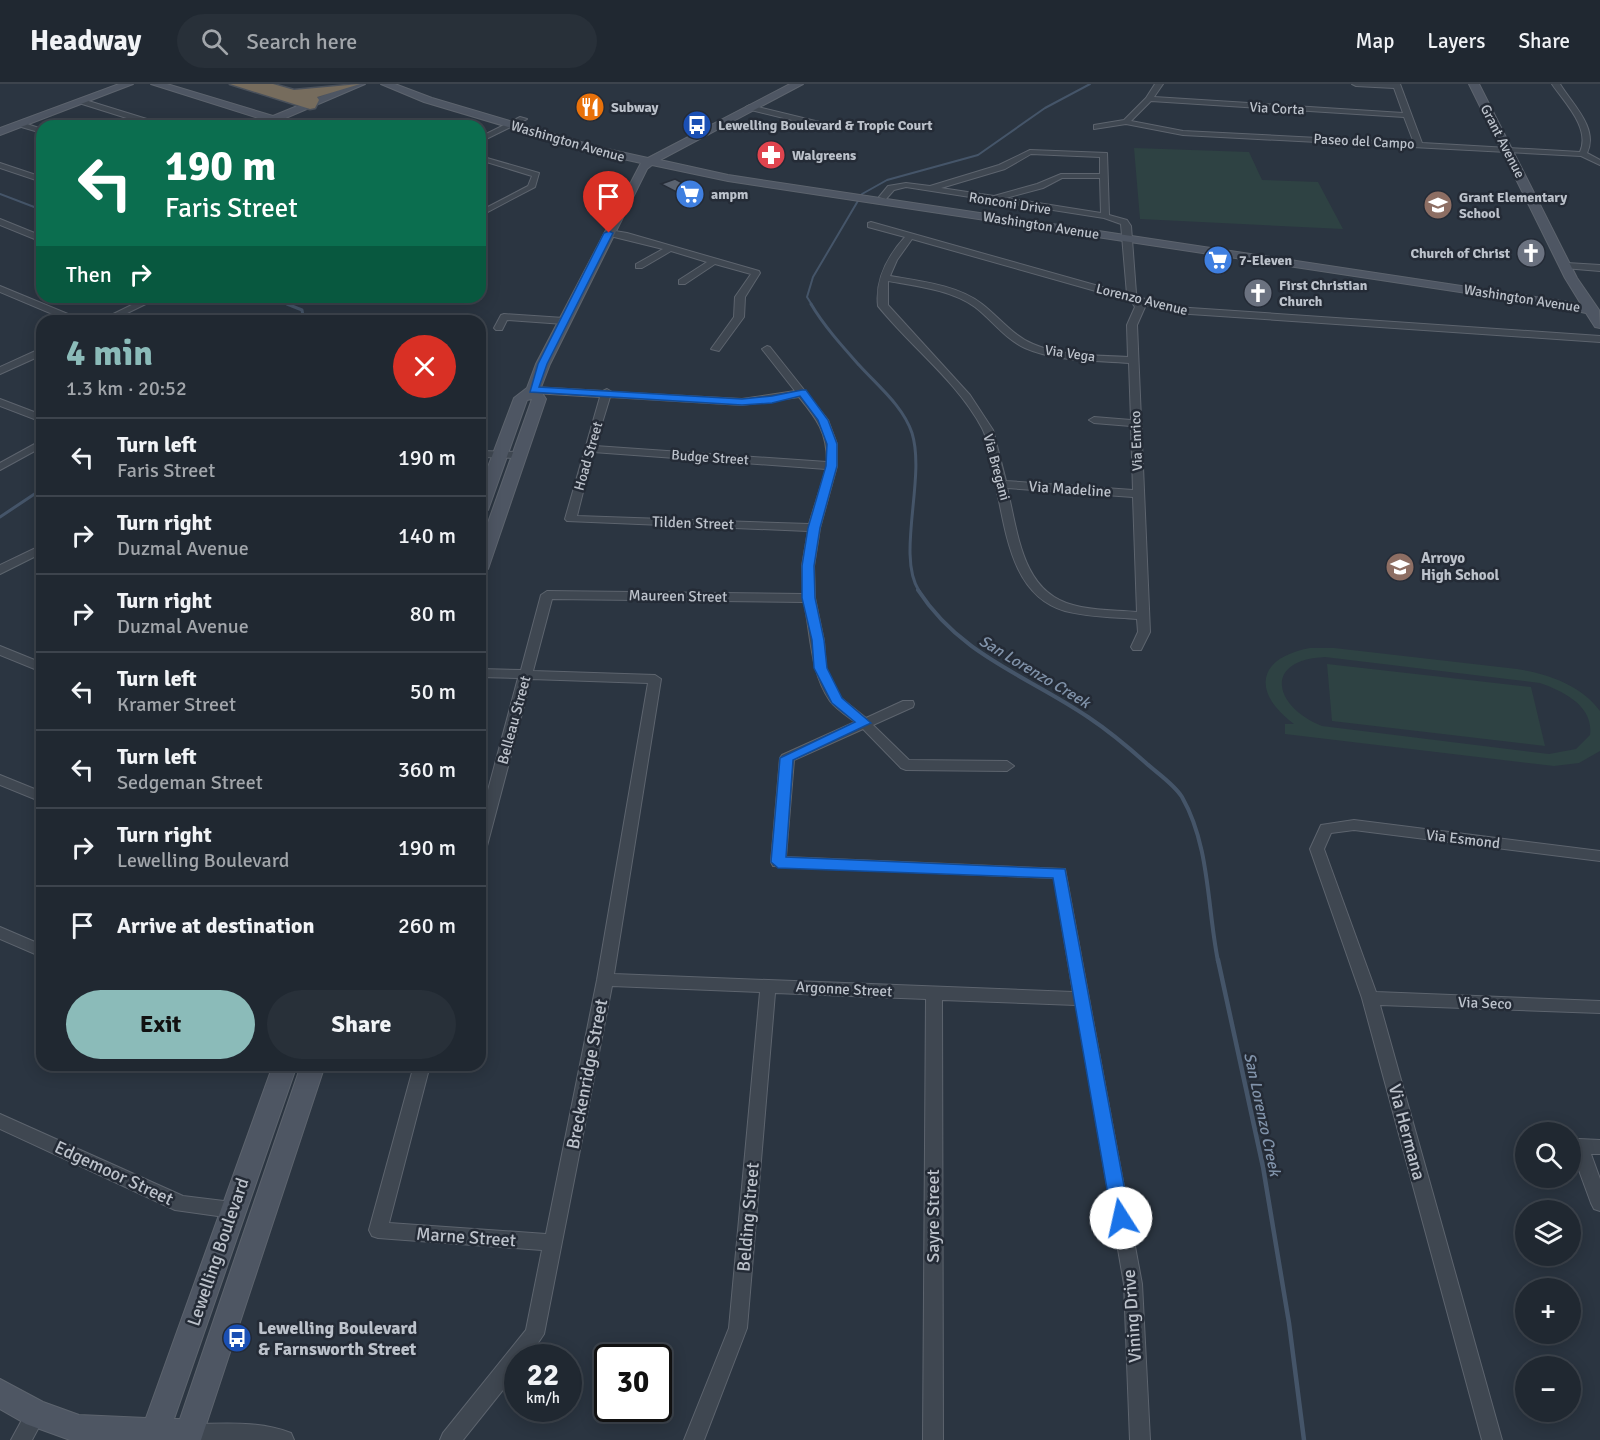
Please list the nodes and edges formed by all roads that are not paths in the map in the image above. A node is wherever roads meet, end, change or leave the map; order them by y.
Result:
1 (128, 84) edge
2 (156, 84) edge
3 (236, 84) edge
4 (259, 84) edge
5 (344, 84) edge
6 (354, 84) edge
7 (360, 84) edge
8 (789, 84) edge
9 (798, 84) edge
10 (1159, 84) edge
11 (1356, 84) edge
12 (1474, 84) edge
13 (1556, 84) edge
14 (1396, 85) edge
15 (378, 87) edge
16 (403, 88) edge
17 (292, 94) junction
18 (332, 94) junction
19 (1149, 99) junction
20 (82, 101) junction
21 (310, 105) junction
22 (750, 107) junction
23 (1406, 115) junction
24 (524, 119) junction
25 (141, 120) edge
26 (274, 120) joint
27 (1126, 122) junction
28 (21, 124) junction
29 (511, 125) junction
30 (1097, 127) dead end
31 (833, 128) dead end
32 (36, 129) edge
33 (0, 132) edge
34 (486, 137) edge
35 (1418, 144) junction
36 (1507, 149) junction
37 (1582, 154) junction
38 (619, 156) junction
39 (486, 160) edge
40 (649, 160) junction
41 (1600, 163) edge
42 (0, 165) edge
43 (687, 170) junction
44 (637, 176) junction
45 (1105, 176) junction
46 (36, 178) edge
47 (929, 189) junction
48 (990, 200) junction
49 (874, 201) junction
50 (486, 211) edge
51 (1105, 216) junction
52 (0, 222) edge
53 (871, 225) dead end
54 (609, 233) junction
55 (910, 236) junction
56 (36, 237) edge
57 (1128, 242) junction
58 (671, 248) junction
59 (714, 261) junction
60 (639, 266) dead end
61 (1567, 266) junction
62 (1600, 268) edge
63 (884, 278) junction
64 (682, 282) dead end
65 (1576, 286) junction
66 (0, 289) edge
67 (1136, 299) junction
68 (142, 303) edge
69 (1551, 304) junction
70 (1596, 311) edge
71 (63, 315) edge
72 (117, 315) edge
73 (564, 321) junction
74 (1600, 324) edge
75 (498, 328) dead end
76 (1600, 331) edge
77 (1600, 339) edge
78 (716, 349) dead end
79 (767, 349) dead end
80 (36, 353) edge
81 (1132, 360) junction
82 (3, 367) edge
83 (533, 390) junction
84 (607, 393) junction
85 (802, 393) junction
86 (0, 402) edge
87 (36, 417) edge
88 (1094, 420) dead end
89 (1136, 423) junction
90 (36, 446) edge
91 (589, 449) junction
92 (486, 454) edge
93 (501, 455) junction
94 (519, 455) junction
95 (832, 466) junction
96 (0, 467) edge
97 (1003, 484) junction
98 (486, 494) edge
99 (1137, 494) junction
100 (571, 519) joint
101 (814, 528) junction
102 (36, 551) edge
103 (486, 551) edge
104 (0, 570) edge
105 (547, 595) joint
106 (808, 598) junction
107 (1143, 616) junction
108 (1137, 647) dead end
109 (0, 650) edge
110 (36, 665) edge
111 (486, 674) edge
112 (525, 676) junction
113 (908, 704) dead end
114 (864, 723) junction
115 (1007, 766) dead end
116 (0, 780) edge
117 (36, 795) edge
118 (486, 823) edge
119 (1326, 829) joint
120 (1600, 856) edge
121 (0, 933) edge
122 (36, 948) edge
123 (605, 980) junction
124 (768, 986) junction
125 (934, 993) junction
126 (1370, 998) junction
127 (1082, 999) junction
128 (1600, 1007) edge
129 (283, 1071) edge
130 (312, 1071) edge
131 (420, 1071) edge
132 (0, 1121) edge
133 (1600, 1147) edge
134 (1600, 1203) edge
135 (232, 1210) junction
136 (554, 1243) junction
137 (0, 1393) edge
138 (36, 1414) junction
139 (154, 1437) edge
140 (188, 1437) edge
141 (21, 1440) edge
142 (284, 1440) edge
143 (450, 1440) edge
144 (694, 1440) edge
145 (933, 1440) edge
146 (1140, 1440) edge
147 (1492, 1440) edge

1 - 20 main road
2 - 26 main road
3 - 21 highway
4 - 17 highway
5 - 18 highway
6 - 18 highway
7 - 18 main road
8 - 22 main road
9 - 22 main road
10 - 19 street
11 - 14 street
12 - 36 main road, Grant Avenue
13 - 37 street
14 - 23 street
15 - 16 main road
15 - 18 main road
16 - 24 main road, Washington Avenue
16 - 29 main road, Washington Avenue
17 - 18 highway
17 - 21 highway
18 - 21 main road
19 - 23 street, Via Corta
19 - 27 street
20 - 25 street
20 - 28 main road
21 - 26 main road
22 - 31 street
22 - 40 main road
23 - 35 street
24 - 29 street
24 - 40 main road, Washington Avenue
27 - 30 street
27 - 35 street, Paseo del Campo
28 - 32 street
28 - 33 main road
29 - 34 street
29 - 38 main road, Washington Avenue
35 - 36 street, Paseo del Campo
36 - 37 street, Paseo del Campo
36 - 61 main road, Grant Avenue
37 - 41 street, Paseo del Campo
38 - 40 main road, Washington Avenue
38 - 44 main road
39 - 50 street
40 - 43 main road, Washington Avenue
40 - 44 main road
42 - 46 street
43 - 44 main road
43 - 49 main road, Washington Avenue
44 - 54 main road
45 - 47 street
45 - 48 street
45 - 51 street
47 - 48 street, Ronconi Drive
47 - 49 street, Ronconi Drive
48 - 51 street, Ronconi Drive
49 - 57 main road, Washington Avenue
51 - 57 street, Ronconi Drive
52 - 56 street
53 - 55 street, Lorenzo Avenue
54 - 58 street
54 - 73 main road
55 - 63 street, Via Bregani
55 - 67 street, Lorenzo Avenue
57 - 67 street, Via Enrico
57 - 69 main road, Washington Avenue
58 - 59 street
58 - 60 street
59 - 64 street
59 - 78 street
61 - 62 street
61 - 65 main road, Grant Avenue
63 - 81 street, Via Vega
63 - 97 street, Via Bregani
65 - 69 main road
65 - 70 main road, Grant Avenue
66 - 71 street
67 - 77 street, Lorenzo Avenue
67 - 81 street, Via Enrico
68 - 72 street
69 - 70 main road, Washington Avenue
69 - 76 main road
70 - 74 main road, Grant Avenue
73 - 75 street
73 - 83 main road
79 - 85 street
80 - 82 street
81 - 89 street, Via Enrico
83 - 84 street
83 - 93 main road
83 - 94 main road
84 - 85 street
84 - 91 street, Hoad Street
85 - 95 street
86 - 87 street
88 - 89 street
89 - 99 street, Via Enrico
90 - 96 street
91 - 95 street, Budge Street
91 - 100 street, Hoad Street
92 - 93 street
93 - 94 street
93 - 98 main road
94 - 103 main road
95 - 101 street
97 - 99 street, Via Madeline
97 - 107 street, Via Bregani
99 - 107 street, Via Enrico
100 - 101 street, Tilden Street
101 - 106 street
102 - 104 street
105 - 106 street, Maureen Street
105 - 112 street, Belleau Street
106 - 114 street
107 - 108 street, Via Enrico
109 - 110 street
111 - 112 street
112 - 118 street, Belleau Street
112 - 123 street, Breckenridge Street
113 - 114 street
114 - 115 street
114 - 127 street, Vining Drive
116 - 117 street
119 - 120 street, Via Esmond
119 - 126 street, Via Hermana
121 - 122 street
123 - 124 street, Argonne Street
123 - 136 street, Breckenridge Street
124 - 125 street, Argonne Street
124 - 144 street, Belding Street
125 - 127 street, Argonne Street
125 - 145 street, Sayre Street
126 - 128 street, Via Seco
126 - 147 street, Via Hermana
127 - 146 street, Vining Drive
129 - 135 main road, Lewelling Boulevard
130 - 140 main road, Lewelling Boulevard
131 - 136 street, Marne Street
132 - 135 street, Edgemoor Street
133 - 134 street
135 - 139 main road, Lewelling Boulevard
136 - 143 street, Breckenridge Street
137 - 138 main road
138 - 139 main road
138 - 141 street
139 - 140 main road
140 - 142 street

